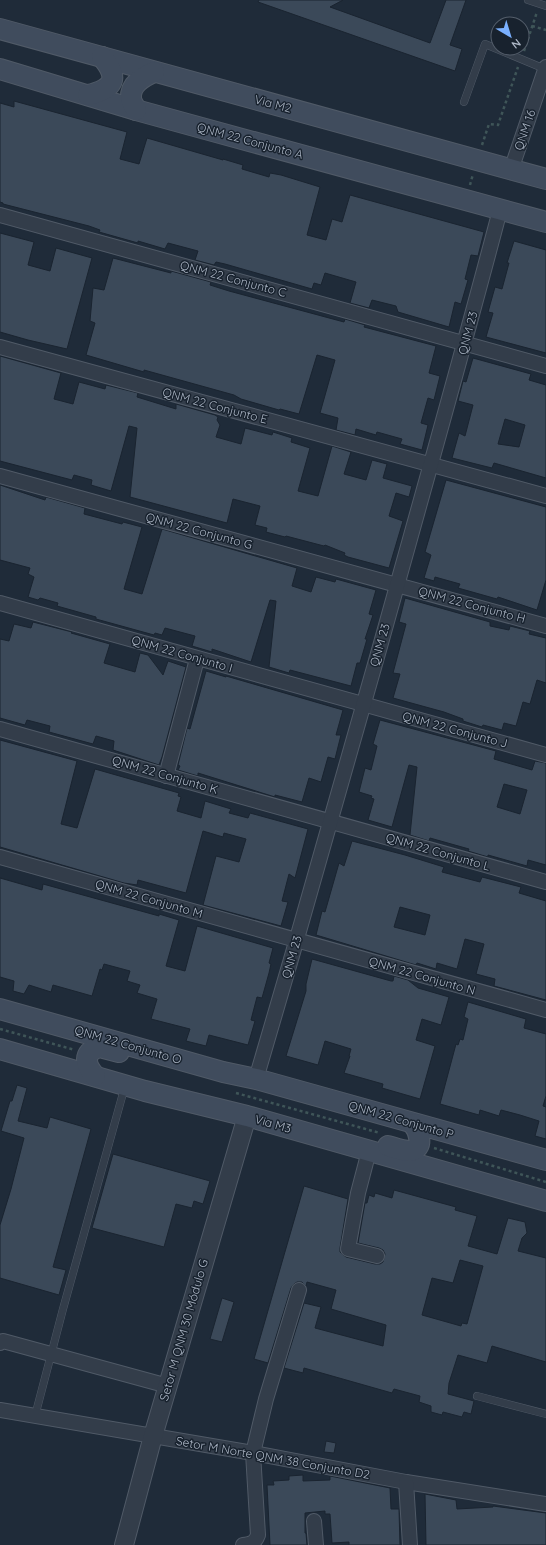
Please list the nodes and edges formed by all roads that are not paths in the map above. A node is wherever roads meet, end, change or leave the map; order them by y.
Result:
1 (528, 0) edge
2 (543, 5) edge
3 (0, 29) edge
4 (102, 57) junction
5 (546, 68) edge
6 (0, 69) edge
7 (154, 72) junction
8 (88, 95) junction
9 (464, 102) dead end
10 (136, 110) junction
11 (511, 170) junction
12 (546, 179) edge
13 (500, 210) junction
14 (0, 215) edge
15 (546, 222) edge
16 (465, 343) junction
17 (0, 347) edge
18 (546, 366) edge
19 (431, 465) junction
20 (0, 476) edge
21 (546, 496) edge
22 (397, 585) junction
23 (0, 603) edge
24 (546, 626) edge
25 (197, 659) junction
26 (363, 705) junction
27 (0, 729) edge
28 (546, 755) edge
29 (166, 776) junction
30 (330, 822) junction
31 (0, 857) edge
32 (546, 882) edge
33 (297, 941) junction
34 (0, 1009) edge
35 (546, 1010) edge
36 (0, 1049) edge
37 (223, 1072) junction
38 (95, 1076) junction
39 (256, 1079) junction
40 (125, 1084) junction
41 (247, 1116) junction
42 (413, 1124) junction
43 (288, 1128) junction
44 (369, 1151) junction
45 (546, 1160) edge
46 (546, 1201) edge
47 (377, 1256) dead end
48 (299, 1290) dead end
49 (1, 1342) edge
50 (51, 1355) junction
51 (168, 1386) junction
52 (477, 1396) dead end
53 (0, 1410) edge
54 (546, 1414) edge
55 (35, 1416) junction
56 (153, 1436) junction
57 (253, 1453) junction
58 (406, 1482) junction
59 (546, 1504) edge
60 (314, 1521) dead end
61 (124, 1545) edge
62 (243, 1545) edge
63 (316, 1545) edge
64 (410, 1545) edge

1 - 2 lane
3 - 4 main road, Via M2
4 - 7 main road, Via M2
4 - 8 main road
5 - 9 lane
5 - 11 street, QNM 16
6 - 8 main road, QNM 22 Conjunto A
7 - 10 main road
7 - 11 main road, Via M2
8 - 10 main road, QNM 22 Conjunto A
10 - 13 main road, QNM 22 Conjunto A
11 - 12 main road, Via M2
13 - 15 main road, QNM 22 Conjunto A
13 - 16 street, QNM 23
14 - 16 street, QNM 22 Conjunto C
16 - 18 street, QNM 22 Conjunto C
16 - 19 street, QNM 23
17 - 19 street, QNM 22 Conjunto E
19 - 21 street, QNM 22 Conjunto E
19 - 22 street, QNM 23
20 - 22 street, QNM 22 Conjunto G
22 - 24 street, QNM 22 Conjunto H
22 - 26 street, QNM 23
23 - 25 street, QNM 22 Conjunto I
25 - 26 street, QNM 22 Conjunto I
25 - 29 street
26 - 28 street, QNM 22 Conjunto J
26 - 30 street, QNM 23
27 - 29 street, QNM 22 Conjunto K
29 - 30 street, QNM 22 Conjunto K
30 - 32 street, QNM 22 Conjunto L
30 - 33 street, QNM 23
31 - 33 street, QNM 22 Conjunto M
33 - 35 street, QNM 22 Conjunto N
33 - 39 street, QNM 23
34 - 37 main road, QNM 22 Conjunto O
36 - 38 main road, Via M3
37 - 38 main road
37 - 39 main road, QNM 22 Conjunto O
38 - 40 main road, Via M3
39 - 42 main road, QNM 22 Conjunto P
40 - 41 main road, Via M3
40 - 50 lane
41 - 43 main road, Via M3
41 - 51 street, Setor M QNM 30 Módulo G
42 - 43 main road
42 - 45 main road, QNM 22 Conjunto P
43 - 44 main road, Via M3
44 - 46 main road, Via M3
44 - 47 street
48 - 57 street
49 - 50 street
50 - 51 street
50 - 55 lane
51 - 56 street, Setor M QNM 30 Módulo G
52 - 54 lane
53 - 55 street, Setor M Norte QNM 38 Conjunto D2
55 - 56 street, Setor M Norte QNM 38 Conjunto D2
56 - 57 street, Setor M Norte QNM 38 Conjunto D2
56 - 61 street, Setor M QNM 30 Módulo G
57 - 58 street, Setor M Norte QNM 38 Conjunto D2
57 - 62 street
58 - 59 street, Setor M Norte QNM 38 Conjunto D2
58 - 64 street
60 - 63 street

